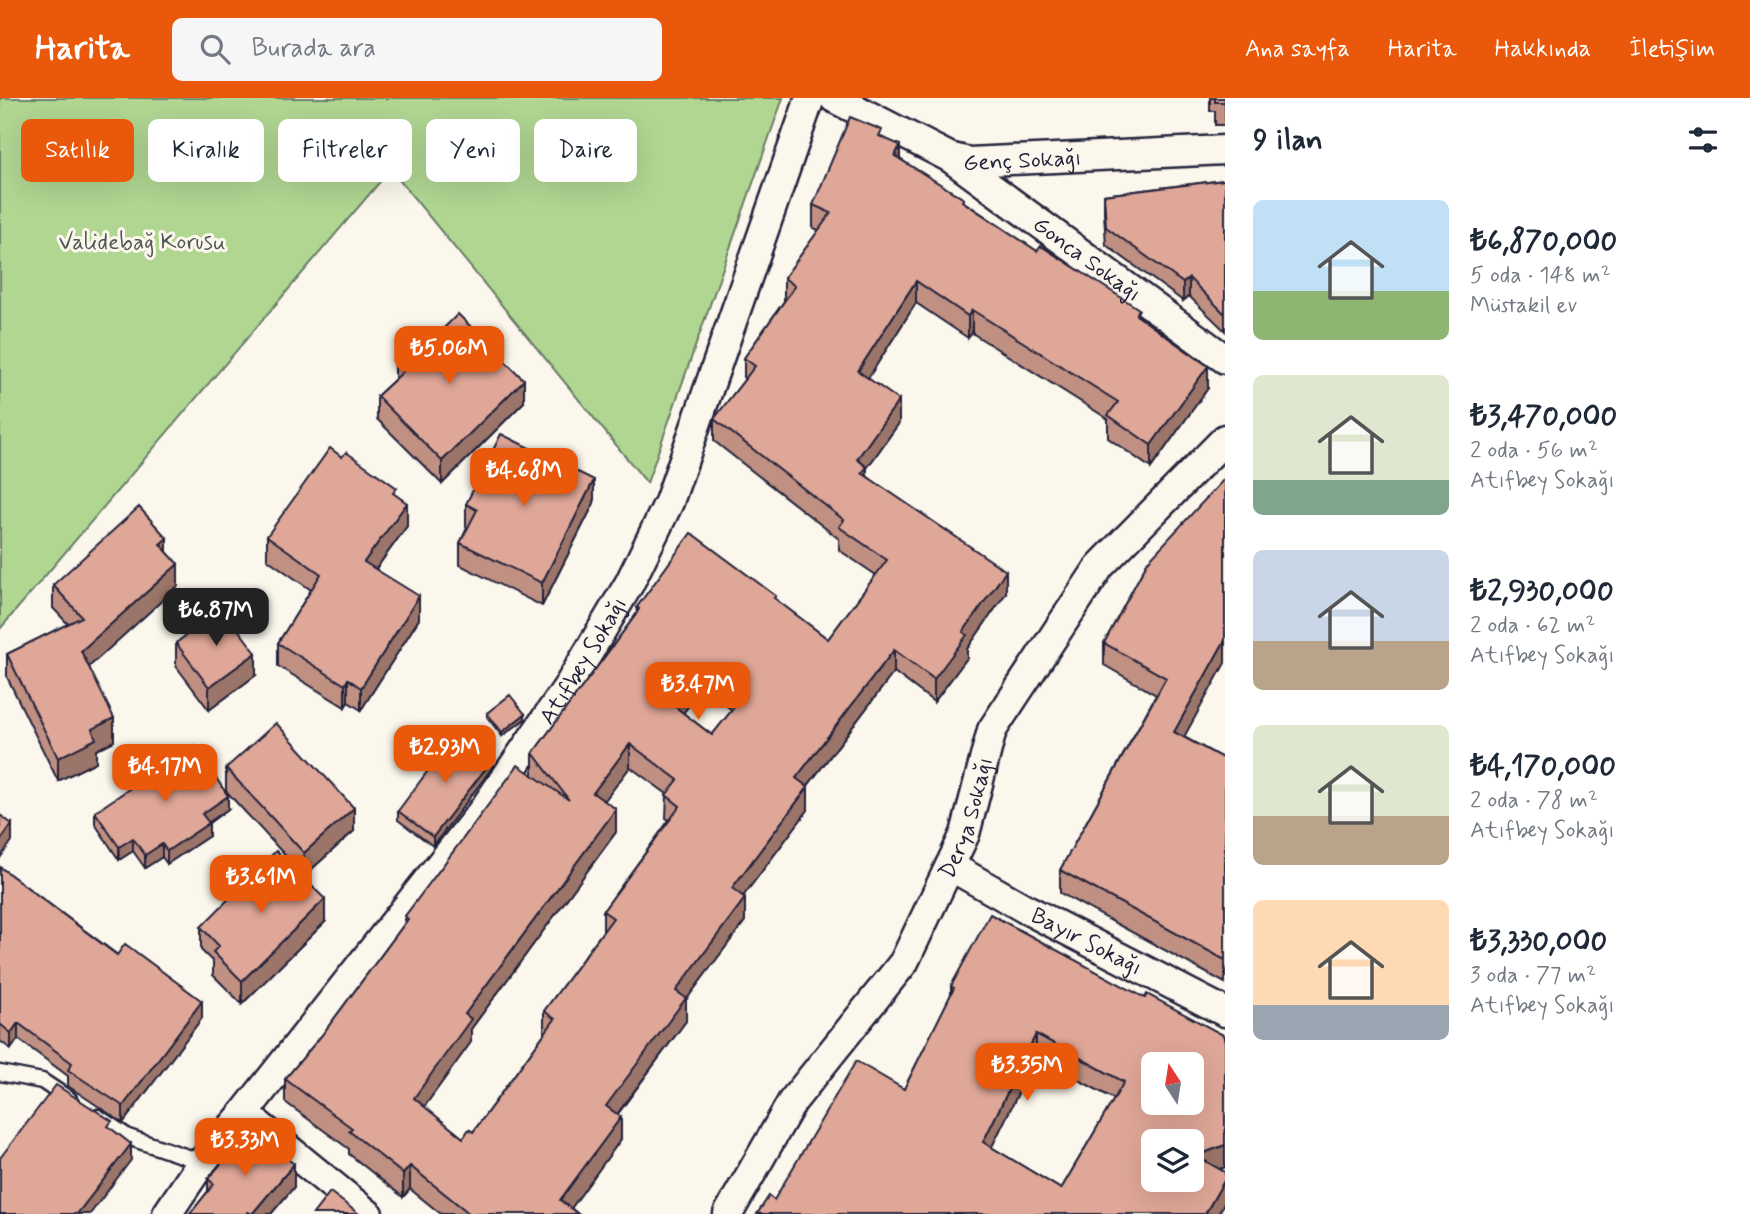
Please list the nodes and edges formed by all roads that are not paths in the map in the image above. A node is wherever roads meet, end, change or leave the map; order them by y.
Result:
1 (810, 98) edge
2 (834, 98) edge
3 (1225, 150) edge
4 (950, 157) junction
5 (1225, 359) edge
6 (1225, 439) edge
7 (950, 866) junction
8 (1225, 1012) edge
9 (0, 1073) edge
10 (244, 1113) junction
11 (202, 1161) junction
12 (167, 1214) edge
13 (368, 1214) edge
14 (728, 1214) edge

1 - 10 street, Atıfbey Sokağı
2 - 4 street, Genç Sokağı
3 - 4 street, Genç Sokağı
4 - 5 street, Gonca Sokağı
6 - 7 street, Derya Sokağı
7 - 8 street, Bayır Sokağı
7 - 14 street, Derya Sokağı
9 - 11 lane
10 - 11 street, Atıfbey Sokağı
10 - 13 street
11 - 12 street, Atıfbey Sokağı

